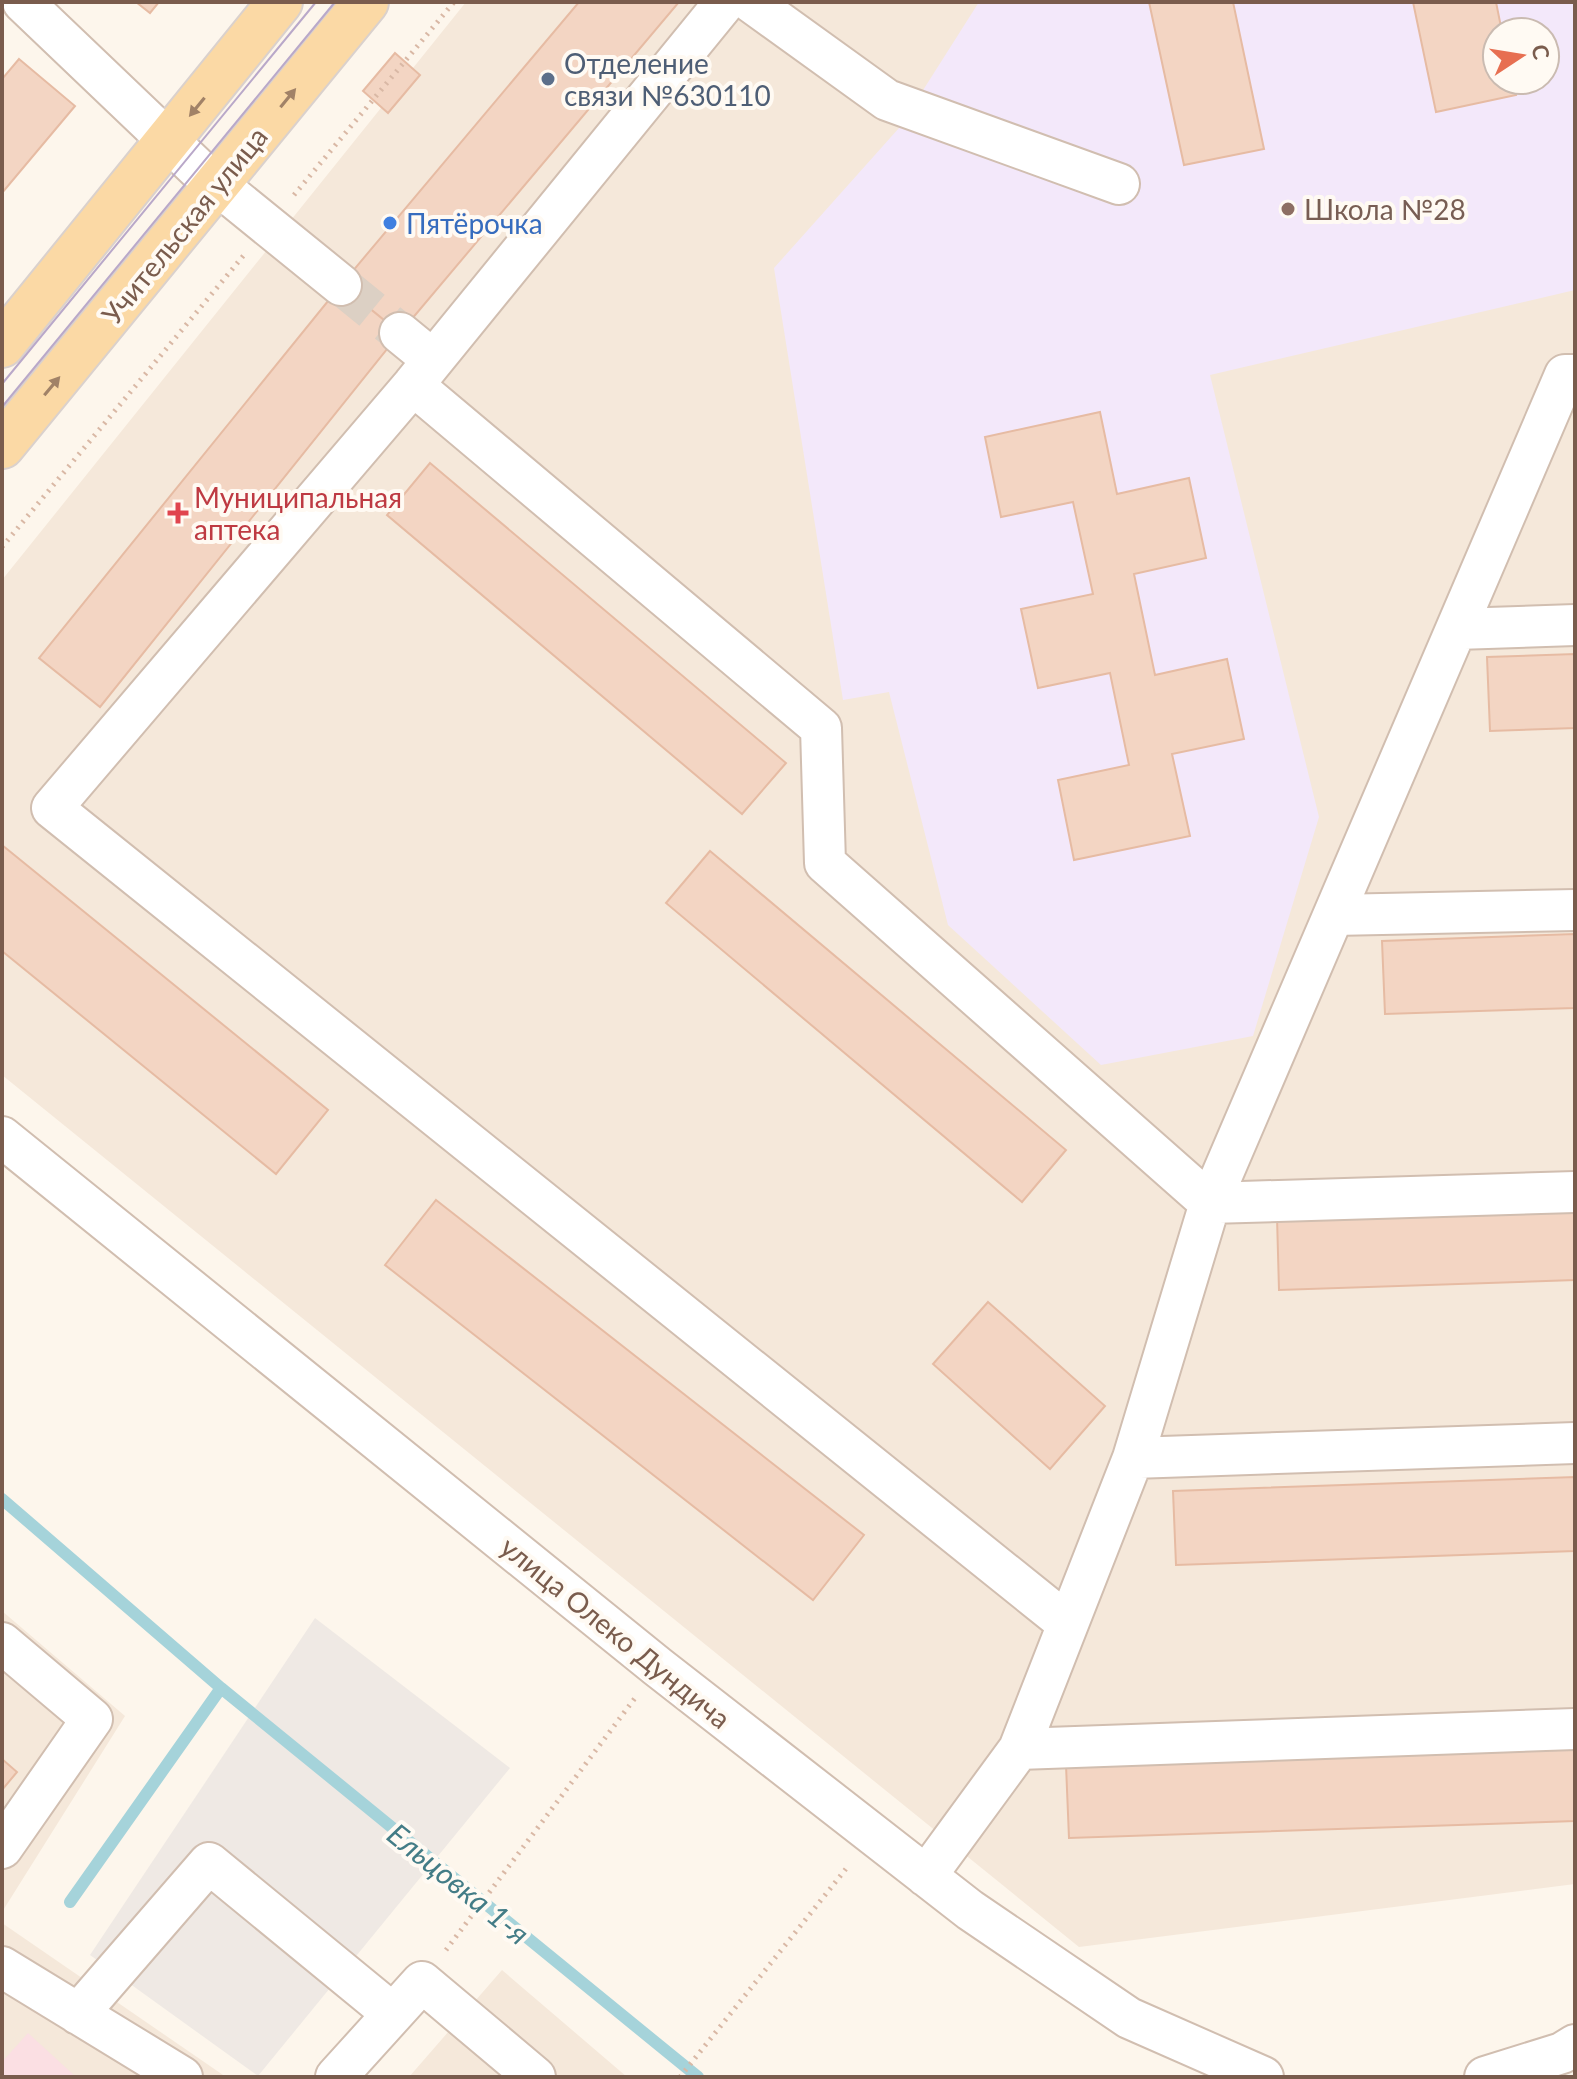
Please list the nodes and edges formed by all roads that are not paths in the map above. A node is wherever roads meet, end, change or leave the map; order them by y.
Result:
1 (23, 2) edge
2 (280, 2) edge
3 (366, 2) edge
4 (725, 2) edge
5 (751, 2) edge
6 (169, 141) junction
7 (1119, 184) dead end
8 (217, 186) junction
9 (341, 285) tunnel mouth
10 (400, 333) tunnel mouth
11 (2, 345) edge
12 (423, 372) junction
13 (1575, 375) edge
14 (2, 446) edge
15 (1575, 625) edge
16 (1457, 629) junction
17 (1575, 910) edge
18 (1334, 915) junction
19 (2, 1137) edge
20 (1575, 1192) edge
21 (1210, 1203) junction
22 (1575, 1443) edge
23 (1133, 1458) junction
24 (1068, 1624) junction
25 (2, 1643) edge
26 (1575, 1729) edge
27 (1019, 1749) junction
28 (2, 1848) edge
29 (926, 1876) junction
30 (2, 1967) edge
31 (78, 2014) junction
32 (393, 2014) junction
33 (1575, 2045) edge
34 (182, 2077) edge
35 (336, 2077) edge
36 (535, 2077) edge
37 (1263, 2077) edge
38 (1485, 2077) edge

1 - 6 street
2 -> 6 main road
8 -> 3 main road, Учительская улица
4 - 12 street
5 - 7 street
6 - 8 street
6 - 11 main road
8 - 9 street
14 -> 8 main road, Учительская улица
10 - 12 street
12 - 21 street
12 - 24 street
13 - 16 street
15 - 16 street
16 - 18 street
17 - 18 street
18 - 21 street
19 - 29 street, улица Олеко Дундича
20 - 21 street
21 - 23 street
22 - 23 street
23 - 24 street
24 - 27 street
25 - 28 street
26 - 27 street
27 - 29 street
29 - 37 street, улица Олеко Дундича
30 - 31 street
31 - 32 street
31 - 34 street
32 - 35 street
32 - 36 street
33 - 38 street

